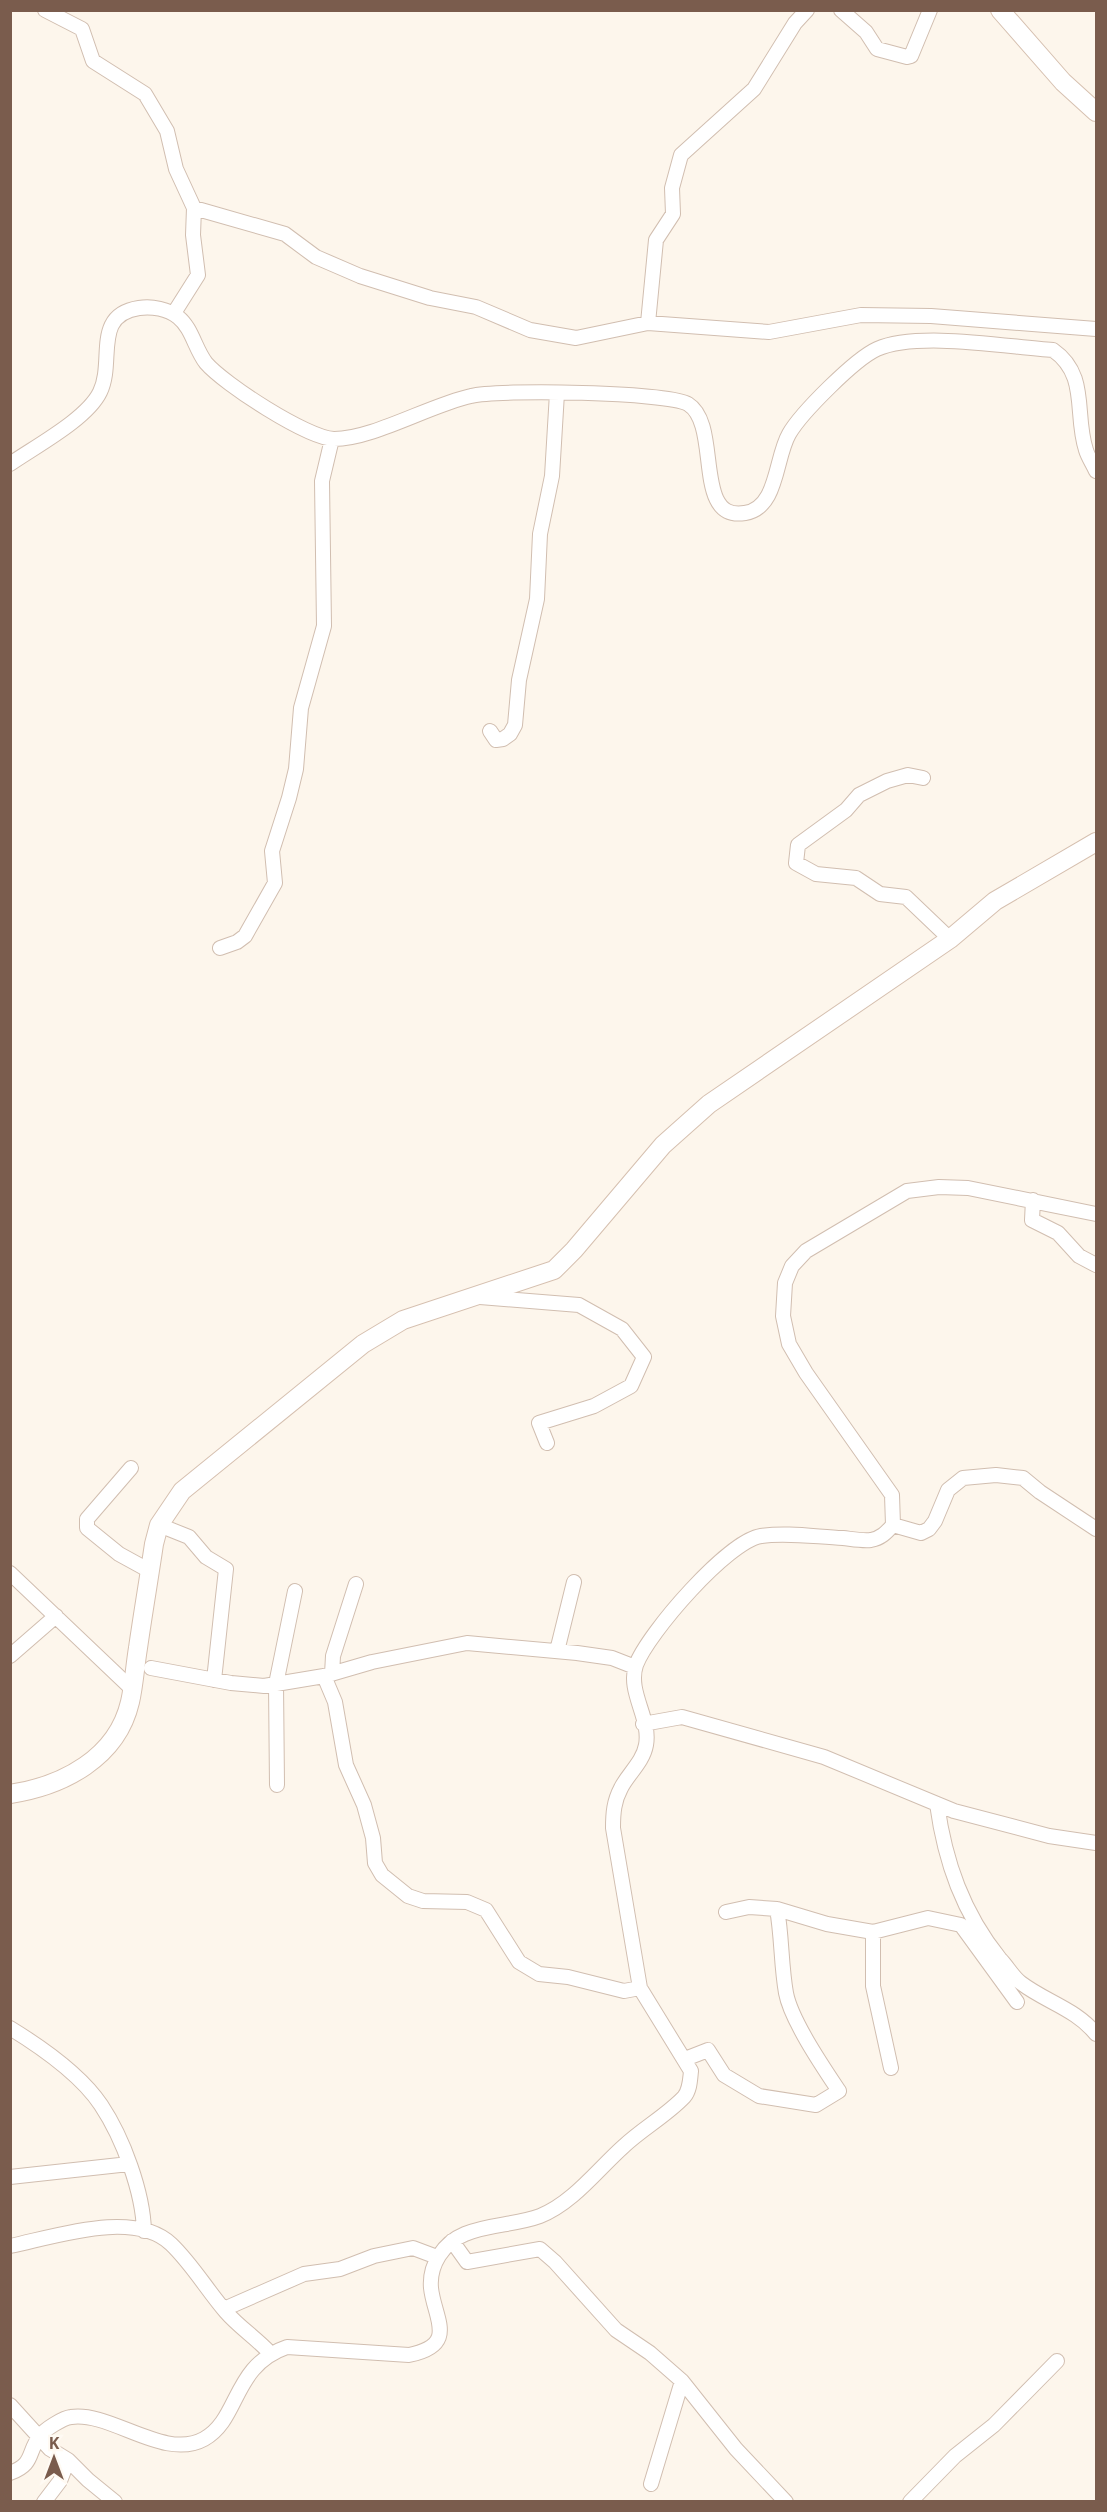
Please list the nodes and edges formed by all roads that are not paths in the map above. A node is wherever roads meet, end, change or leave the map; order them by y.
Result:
1 (45, 10) edge
2 (807, 10) edge
3 (841, 10) edge
4 (930, 10) edge
5 (1000, 10) edge
6 (1096, 112) edge
7 (194, 208) junction
8 (174, 313) junction
9 (648, 323) junction
10 (1096, 329) edge
11 (557, 393) junction
12 (332, 439) junction
13 (10, 464) edge
14 (1096, 471) edge
15 (490, 731) dead end
16 (923, 778) dead end
17 (1096, 842) edge
18 (950, 939) junction
19 (220, 948) dead end
20 (1033, 1200) junction
21 (1096, 1214) edge
22 (1096, 1265) edge
23 (469, 1297) junction
24 (547, 1443) dead end
25 (131, 1468) dead end
26 (159, 1525) junction
27 (893, 1525) junction
28 (1096, 1529) edge
29 (150, 1572) junction
30 (10, 1573) edge
31 (574, 1581) dead end
32 (356, 1584) dead end
33 (295, 1591) dead end
34 (56, 1616) junction
35 (557, 1652) junction
36 (10, 1656) edge
37 (635, 1667) junction
38 (151, 1668) dead end
39 (328, 1675) junction
40 (214, 1680) junction
41 (276, 1684) junction
42 (132, 1689) junction
43 (643, 1724) junction
44 (277, 1785) dead end
45 (10, 1794) edge
46 (937, 1804) junction
47 (1096, 1843) edge
48 (777, 1909) junction
49 (726, 1912) dead end
50 (873, 1932) junction
51 (640, 1988) junction
52 (1017, 2002) dead end
53 (10, 2028) edge
54 (1096, 2034) edge
55 (685, 2059) junction
56 (891, 2068) dead end
57 (129, 2164) junction
58 (10, 2177) edge
59 (144, 2231) junction
60 (452, 2241) junction
61 (10, 2246) edge
62 (437, 2257) junction
63 (224, 2309) junction
64 (270, 2353) junction
65 (1057, 2361) dead end
66 (682, 2381) junction
67 (10, 2405) edge
68 (40, 2435) junction
69 (68, 2460) junction
70 (10, 2473) edge
71 (651, 2484) dead end
72 (44, 2502) edge
73 (115, 2502) edge
74 (786, 2502) edge
75 (910, 2502) edge

1 - 7 street
2 - 9 street
3 - 4 street
5 - 6 main road
7 - 8 street
7 - 9 street
8 - 12 street
8 - 13 street
9 - 10 street
11 - 12 street
11 - 14 street
11 - 15 street
12 - 19 street
16 - 18 street
17 - 18 main road
18 - 23 main road
20 - 21 street
20 - 22 street
20 - 27 street
23 - 24 street
23 - 26 main road
25 - 29 street
26 - 29 main road
26 - 40 street
27 - 28 street
27 - 37 street
29 - 42 main road
30 - 34 street
31 - 35 street
32 - 39 street
33 - 41 street
34 - 36 street
34 - 42 street
35 - 37 street
35 - 39 street
37 - 43 street
38 - 40 street
39 - 41 street
39 - 51 street
40 - 41 street
41 - 44 street
42 - 45 main road
43 - 46 street
43 - 51 street
46 - 47 street
46 - 54 street
48 - 49 street
48 - 50 street
48 - 55 street
50 - 52 street
50 - 56 street
51 - 55 street
53 - 57 street
55 - 60 street
57 - 58 street
57 - 59 street
59 - 61 street
59 - 63 street
60 - 62 street
60 - 66 street
62 - 63 street
62 - 64 street
63 - 64 street
64 - 68 street
65 - 75 street
66 - 71 street
66 - 74 street
67 - 68 street
68 - 69 street
68 - 70 street
69 - 72 street
69 - 73 street

